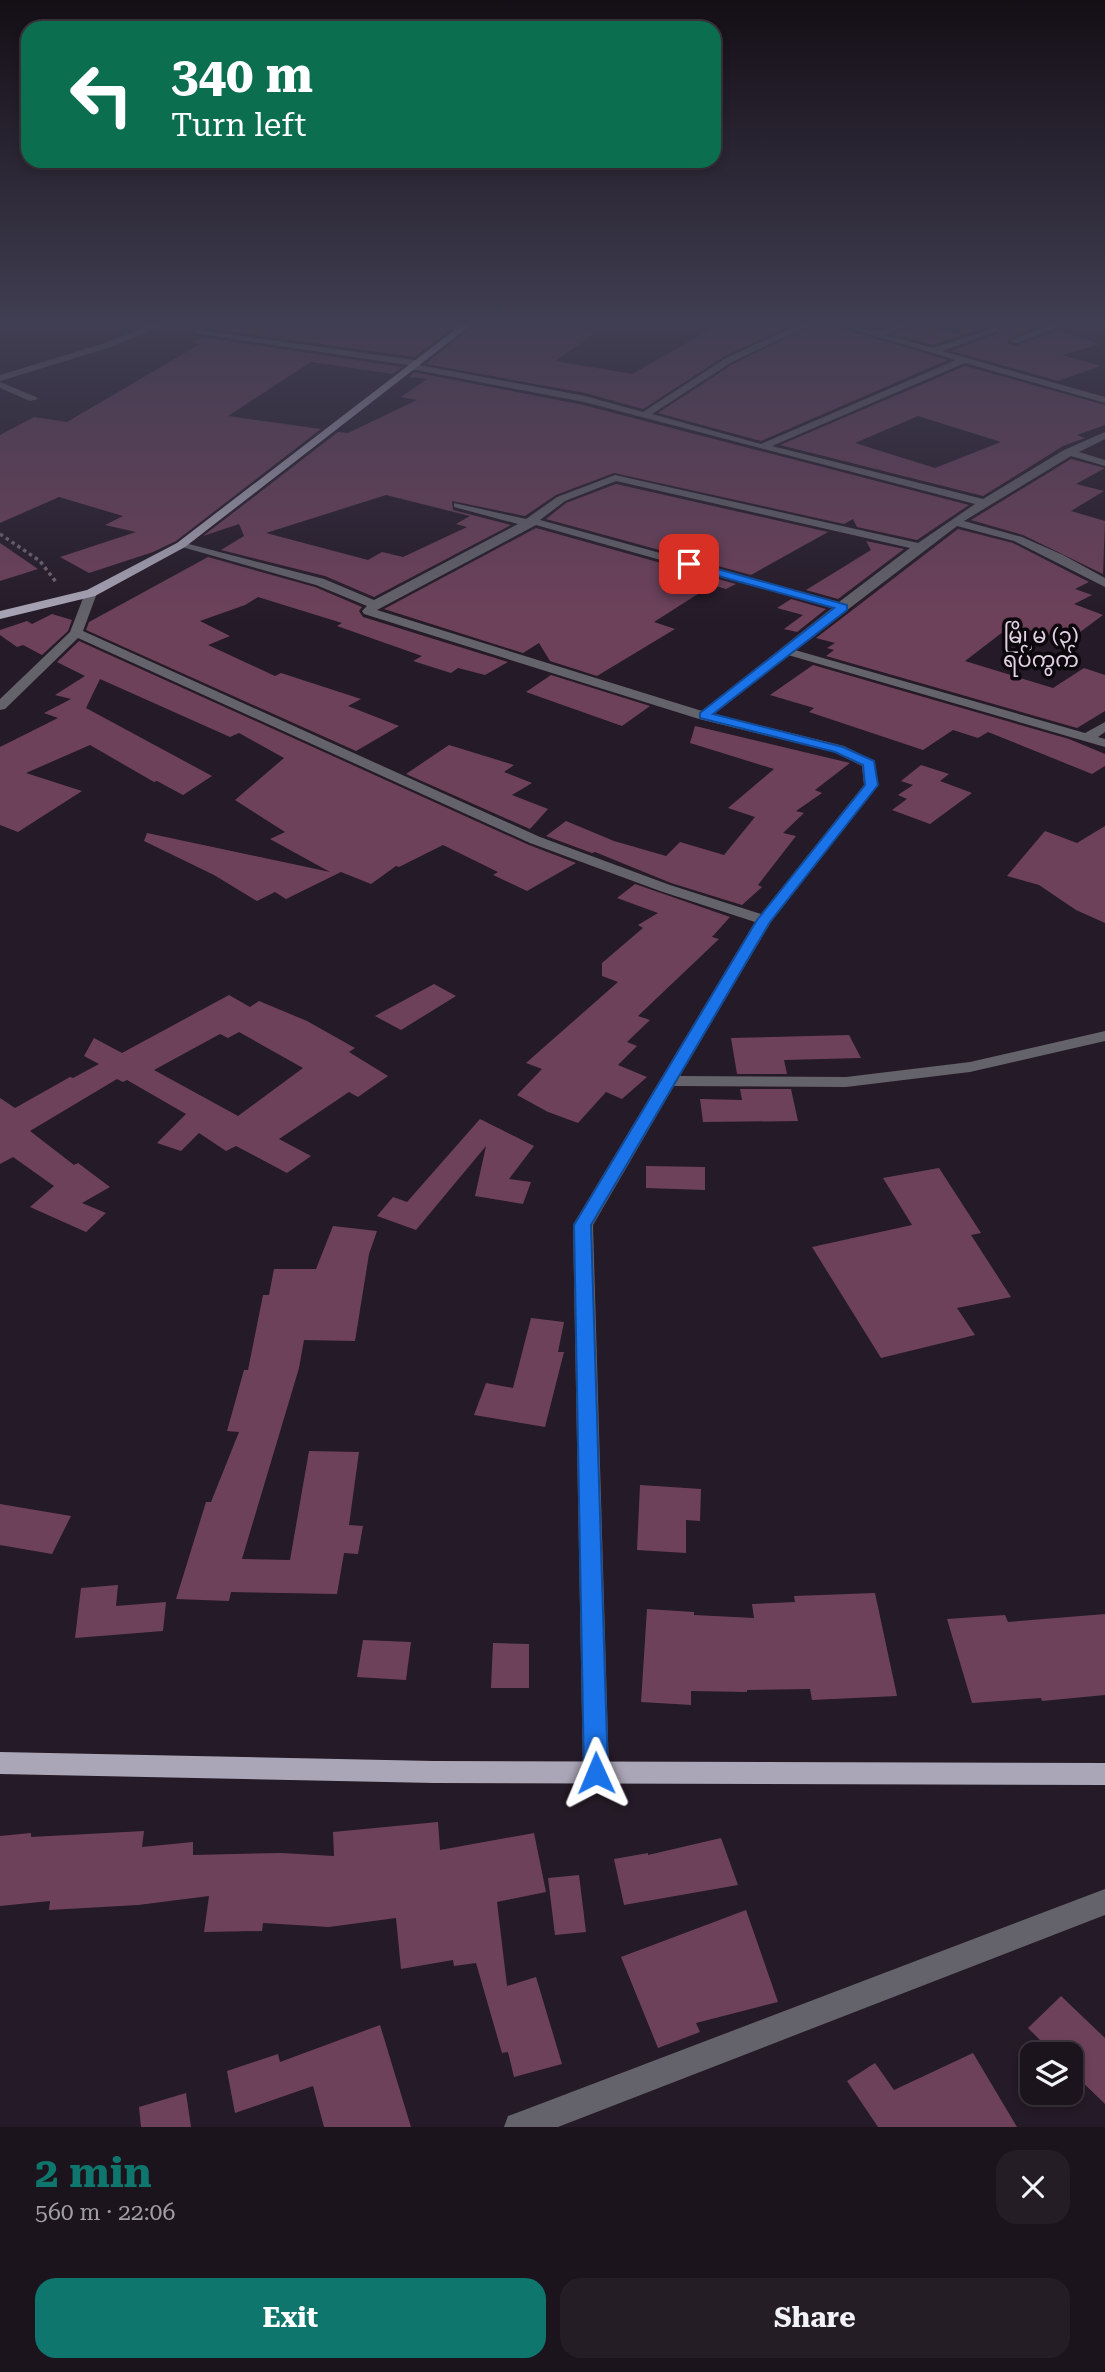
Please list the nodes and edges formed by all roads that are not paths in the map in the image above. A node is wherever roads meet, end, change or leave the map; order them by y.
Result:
1 (337, 424) edge
2 (682, 424) edge
3 (815, 424) edge
4 (1105, 435) edge
5 (762, 447) junction
6 (1068, 452) junction
7 (1105, 463) edge
8 (985, 503) junction
9 (458, 505) dead end
10 (954, 522) junction
11 (528, 523) junction
12 (181, 545) junction
13 (919, 547) junction
14 (1105, 583) edge
15 (91, 593) junction
16 (375, 605) junction
17 (843, 607) junction
18 (0, 615) edge
19 (76, 634) junction
20 (786, 651) junction
21 (0, 706) edge
22 (704, 716) junction
23 (1105, 726) edge
24 (1087, 738) junction
25 (1105, 743) edge
26 (764, 920) junction
27 (1105, 1036) edge
28 (668, 1081) junction
29 (0, 1763) edge
30 (596, 1773) junction
31 (1105, 1774) edge
32 (1105, 1902) edge
33 (519, 2127) edge

1 - 12 main road
2 - 5 street
3 - 5 street
4 - 6 street
5 - 8 street
6 - 7 street
6 - 8 street
8 - 10 street
9 - 11 street
10 - 13 street
10 - 14 street
11 - 13 street
11 - 16 street
11 - 17 street
12 - 15 main road
12 - 16 street
13 - 17 street
15 - 18 main road
15 - 19 street
16 - 22 street
17 - 20 street
19 - 21 street
19 - 26 street
20 - 22 street
20 - 24 street
22 - 26 street
23 - 24 street
24 - 25 street
26 - 28 street
27 - 28 street
28 - 30 street
29 - 30 main road
30 - 31 main road
32 - 33 street

